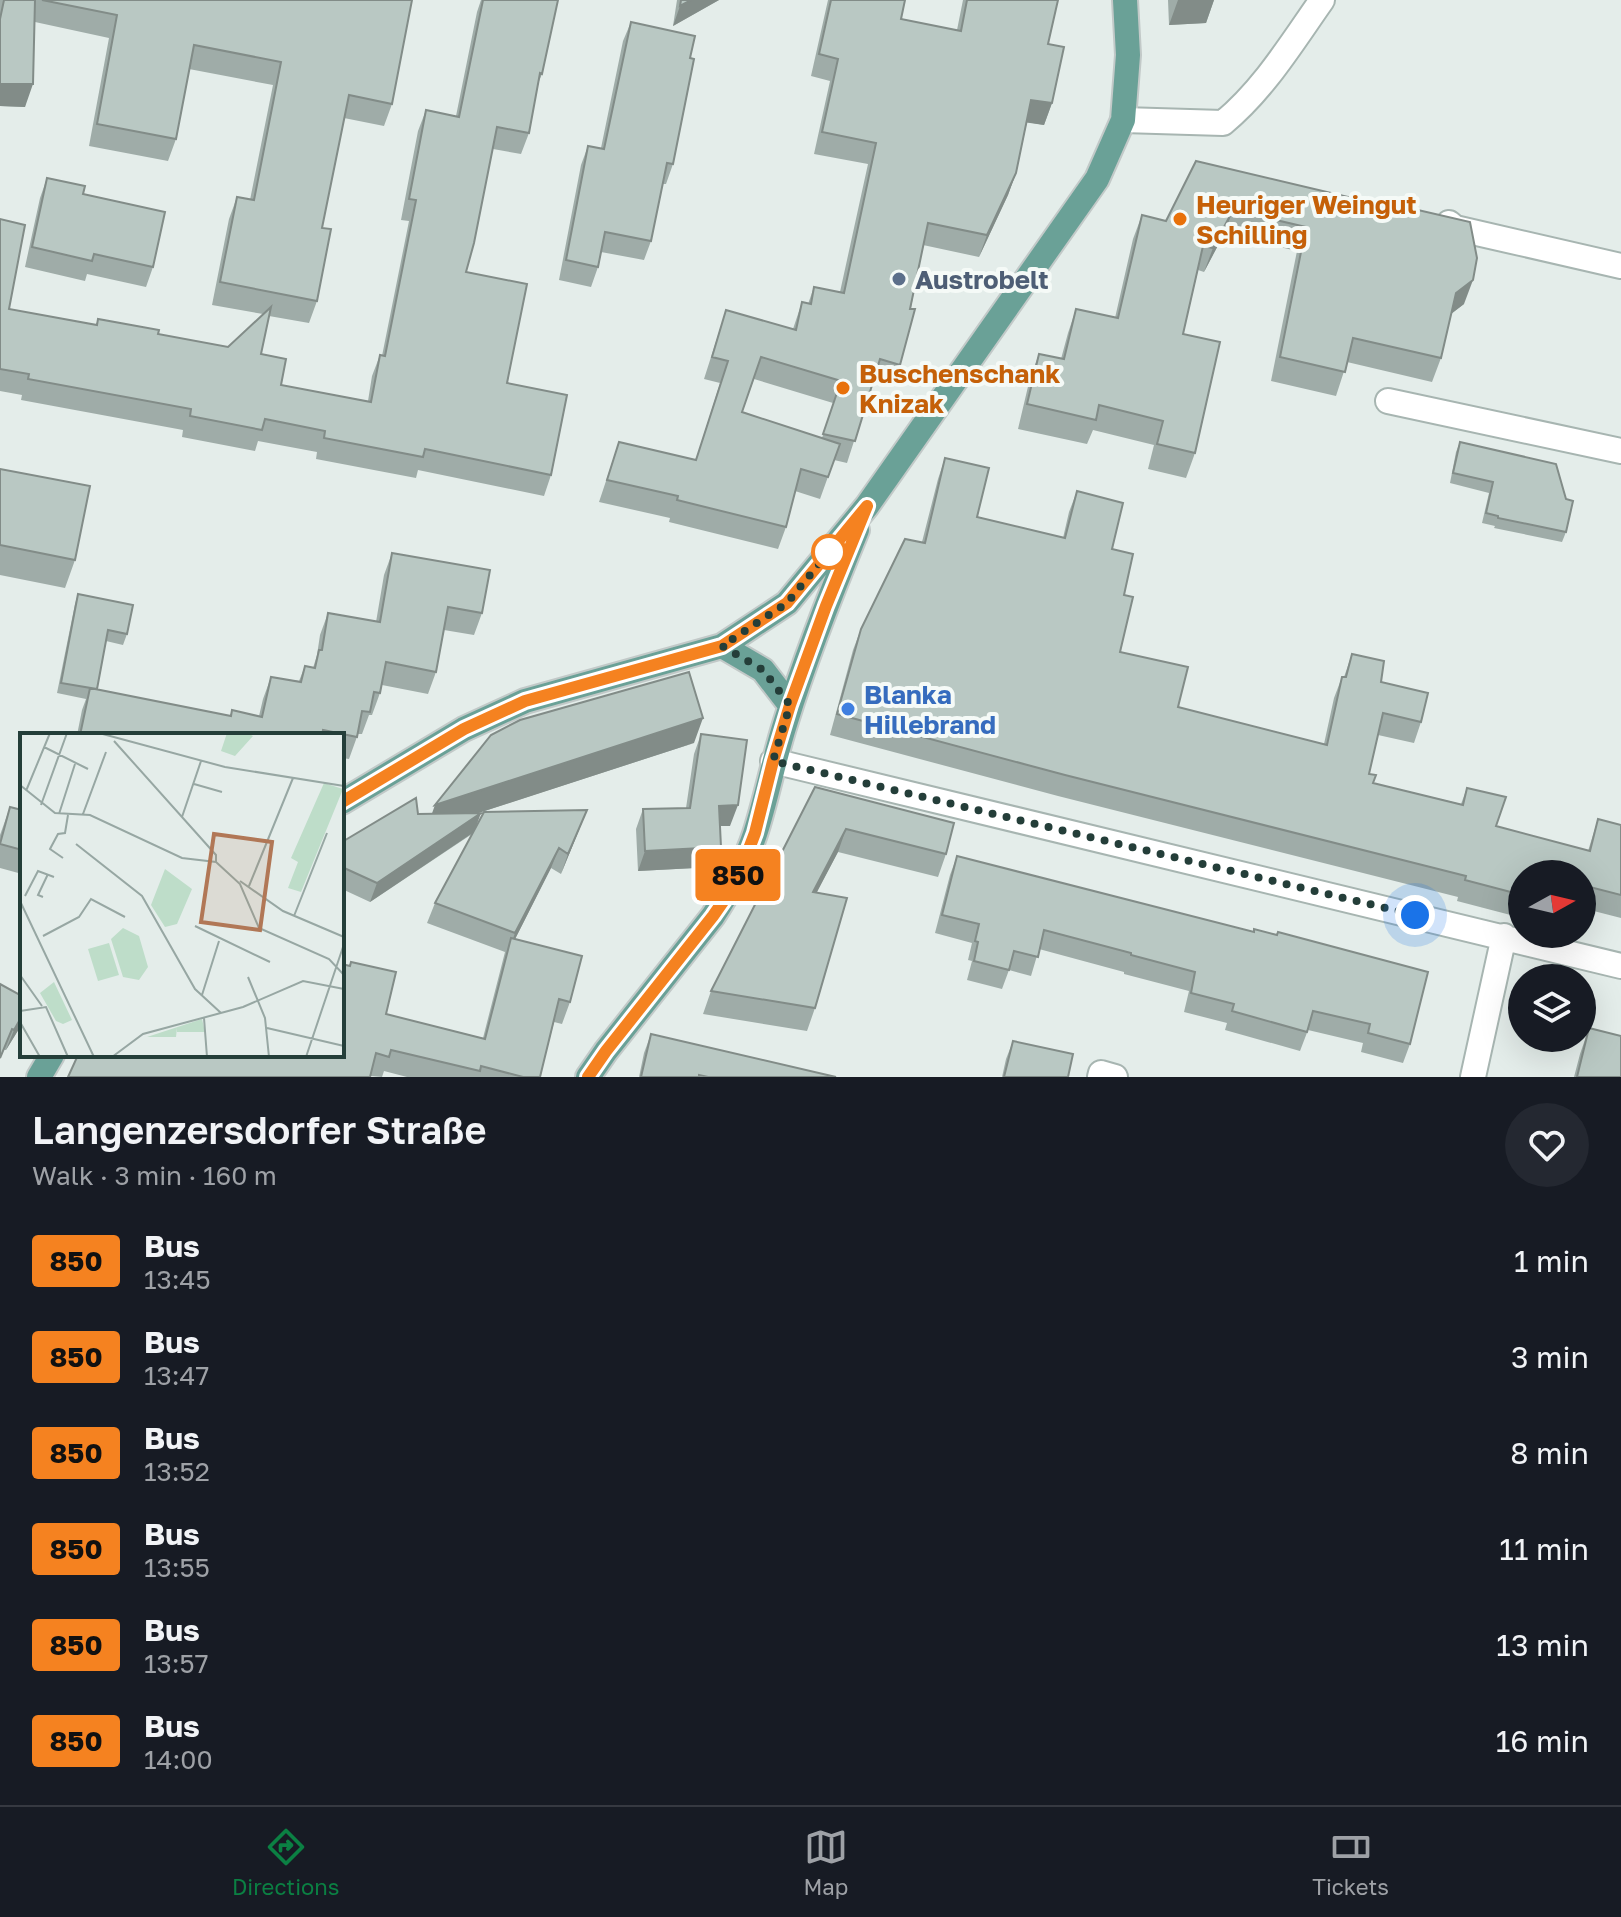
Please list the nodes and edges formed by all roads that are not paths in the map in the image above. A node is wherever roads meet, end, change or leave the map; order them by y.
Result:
1 (1125, 0) edge
2 (1322, 0) edge
3 (1123, 120) junction
4 (1449, 223) edge
5 (1621, 266) edge
6 (1388, 401) dead end
7 (1621, 451) edge
8 (867, 506) junction
9 (722, 646) junction
10 (790, 705) junction
11 (773, 761) junction
12 (344, 801) edge
13 (1504, 936) junction
14 (1621, 966) edge
15 (51, 1057) edge
16 (39, 1077) edge
17 (588, 1077) edge
18 (1100, 1077) edge
19 (1115, 1077) edge
20 (1473, 1077) edge

1 - 3 main road
2 - 3 street
3 - 8 main road
4 - 5 street
6 - 7 street
8 - 9 main road
8 - 10 main road
9 - 10 main road
9 - 12 main road
10 - 11 main road
11 - 13 street
11 - 17 main road
13 - 14 street
13 - 20 street
15 - 16 main road
18 - 19 street

